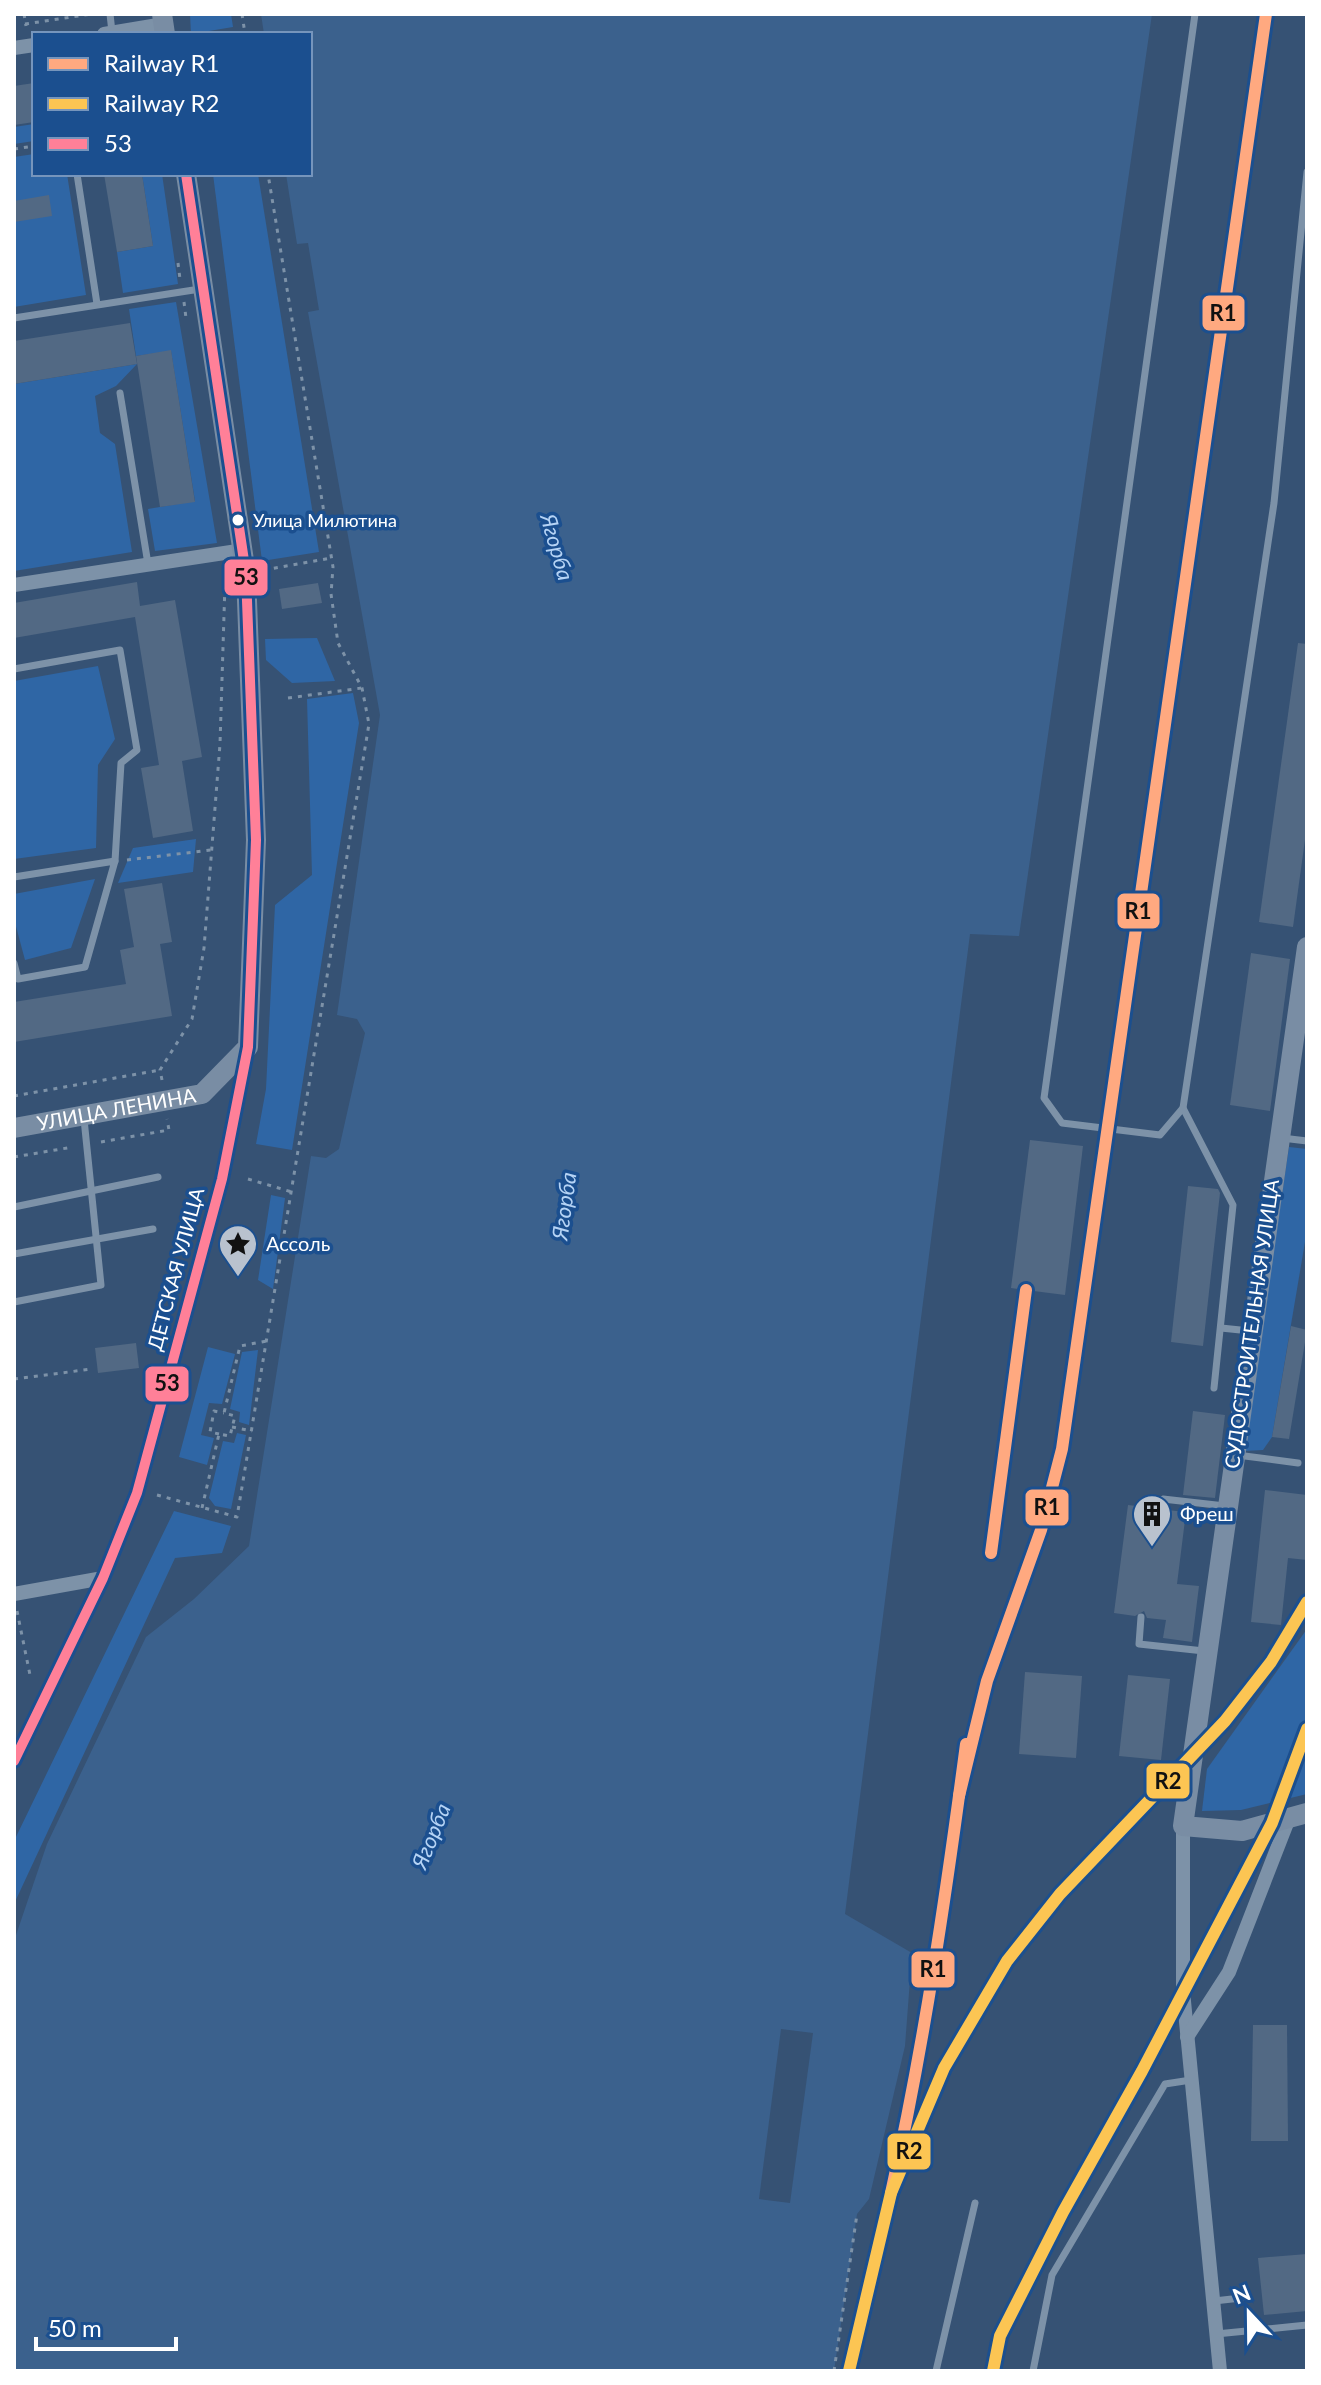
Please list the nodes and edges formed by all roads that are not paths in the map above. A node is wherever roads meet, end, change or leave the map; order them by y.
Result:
1 (1195, 14) edge
2 (164, 22) edge
3 (113, 32) edge
4 (1307, 172) edge
5 (77, 176) edge
6 (186, 176) edge
7 (192, 290) junction
8 (97, 304) junction
9 (14, 318) edge
10 (120, 393) dead end
11 (234, 552) junction
12 (148, 566) junction
13 (14, 585) edge
14 (14, 669) edge
15 (115, 861) junction
16 (14, 877) edge
17 (1307, 947) edge
18 (14, 963) edge
19 (248, 1047) junction
20 (1183, 1108) junction
21 (84, 1117) junction
22 (14, 1128) edge
23 (1279, 1138) junction
24 (1307, 1141) edge
25 (158, 1177) dead end
26 (91, 1191) junction
27 (14, 1207) edge
28 (153, 1229) dead end
29 (97, 1238) junction
30 (14, 1254) edge
31 (14, 1302) edge
32 (1221, 1328) junction
33 (1251, 1331) junction
34 (1214, 1388) dead end
35 (1233, 1455) junction
36 (1298, 1463) dead end
37 (1225, 1506) junction
38 (1160, 1509) dead end
39 (103, 1578) junction
40 (14, 1594) edge
41 (1141, 1617) dead end
42 (1206, 1651) junction
43 (14, 1761) edge
44 (1298, 1816) edge
45 (1183, 1826) junction
46 (1187, 2037) junction
47 (1192, 2080) junction
48 (975, 2203) dead end
49 (1241, 2298) dead end
50 (1214, 2301) junction
51 (1307, 2325) edge
52 (1216, 2334) junction
53 (936, 2371) edge
54 (1033, 2371) edge
55 (1220, 2371) edge

1 - 20 lane
2 - 3 street
4 - 20 lane
5 - 8 lane
6 - 7 main road
7 - 8 lane
7 - 11 main road
8 - 9 lane
10 - 12 lane
11 - 12 street
11 - 19 main road
12 - 13 street
14 - 15 lane
15 - 16 lane
15 - 18 lane
17 - 23 main road, СУДОСТРОИТЕЛЬНАЯ УЛИЦА
19 - 21 main road, УЛИЦА ЛЕНИНА
19 - 39 street, ДЕТСКАЯ УЛИЦА
20 - 32 lane
21 - 22 main road, УЛИЦА ЛЕНИНА
21 - 26 lane
23 - 24 lane
23 - 33 main road, СУДОСТРОИТЕЛЬНАЯ УЛИЦА
25 - 26 lane
26 - 27 lane
26 - 29 lane
28 - 29 lane
29 - 30 lane
29 - 31 lane
32 - 33 lane
32 - 34 lane
33 - 35 main road, СУДОСТРОИТЕЛЬНАЯ УЛИЦА
35 - 36 lane
35 - 37 main road, СУДОСТРОИТЕЛЬНАЯ УЛИЦА
37 - 38 lane
37 - 42 main road, СУДОСТРОИТЕЛЬНАЯ УЛИЦА
39 - 40 street
39 - 43 street, ДЕТСКАЯ УЛИЦА
41 - 42 lane
42 - 45 main road, СУДОСТРОИТЕЛЬНАЯ УЛИЦА
44 - 45 main road
44 - 46 street
45 - 46 street, СУДОСТРОИТЕЛЬНАЯ УЛИЦА
46 - 47 street, СУДОСТРОИТЕЛЬНАЯ УЛИЦА
47 - 50 street, СУДОСТРОИТЕЛЬНАЯ УЛИЦА
47 - 54 lane
48 - 53 lane
49 - 50 lane
50 - 52 street, СУДОСТРОИТЕЛЬНАЯ УЛИЦА
51 - 52 lane
52 - 55 street, СУДОСТРОИТЕЛЬНАЯ УЛИЦА

